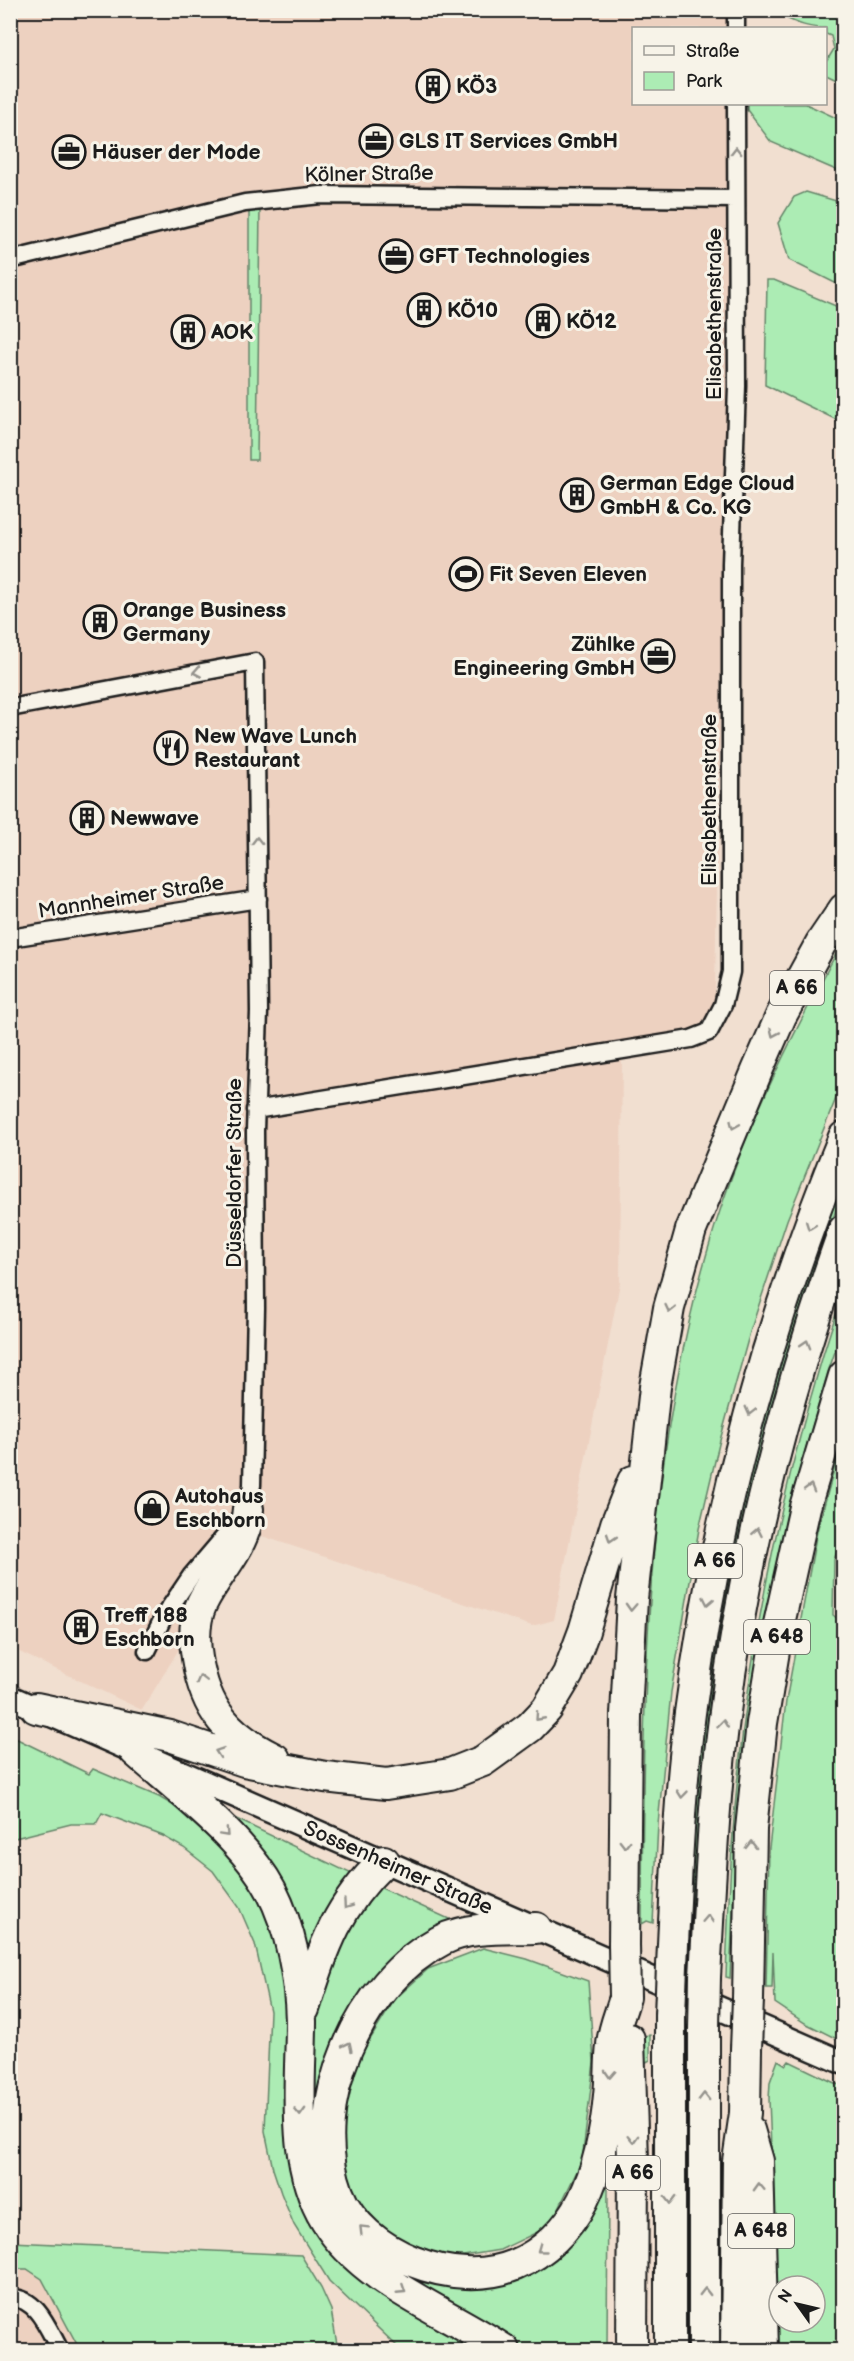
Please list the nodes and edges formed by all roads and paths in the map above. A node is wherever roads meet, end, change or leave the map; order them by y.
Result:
1 (736, 10) edge
2 (736, 27) edge
3 (736, 105) edge
4 (736, 200) junction
5 (10, 260) edge
6 (10, 708) edge
7 (843, 898) edge
8 (258, 899) junction
9 (843, 909) edge
10 (10, 938) edge
11 (821, 943) junction
12 (255, 1110) junction
13 (843, 1137) edge
14 (843, 1230) edge
15 (843, 1376) edge
16 (648, 1444) junction
17 (248, 1509) junction
18 (147, 1651) dead end
19 (23, 1702) edge
20 (135, 1751) junction
21 (386, 1784) junction
22 (384, 1861) junction
23 (536, 1929) junction
24 (625, 1997) junction
25 (301, 2020) junction
26 (843, 2063) edge
27 (745, 2113) junction
28 (10, 2298) edge
29 (60, 2350) edge
30 (504, 2350) edge
31 (632, 2350) edge
32 (670, 2350) edge
33 (704, 2350) edge
34 (736, 2350) edge
35 (763, 2350) edge

1 - 2 street
4 -> 3 street, Elisabethenstraße
4 - 5 street, Kölner Straße
4 - 12 street, Elisabethenstraße
8 -> 6 street, Düsseldorfer Straße
7 - 11 highway
8 - 10 street, Mannheimer Straße
8 - 12 street, Düsseldorfer Straße
9 - 11 highway, A 66
11 -> 16 highway, A 66
12 - 17 street, Düsseldorfer Straße
13 -> 32 highway, A 66, bridge
33 -> 14 highway, A 66, bridge
27 -> 15 highway, A 648, bridge
16 -> 21 highway
16 -> 24 highway, A 66, bridge
17 - 18 street
21 -> 17 highway
19 - 20 main road, Sossenheimer Straße
21 -> 19 highway
20 - 22 main road, Sossenheimer Straße
20 -> 25 highway
22 - 23 main road, Sossenheimer Straße
22 -> 25 highway
24 -> 23 highway
23 - 26 main road, Sossenheimer Straße
24 -> 31 highway, A 66
25 -> 30 highway
27 - 34 highway, A 648
35 -> 27 highway, A 648
28 - 29 street

